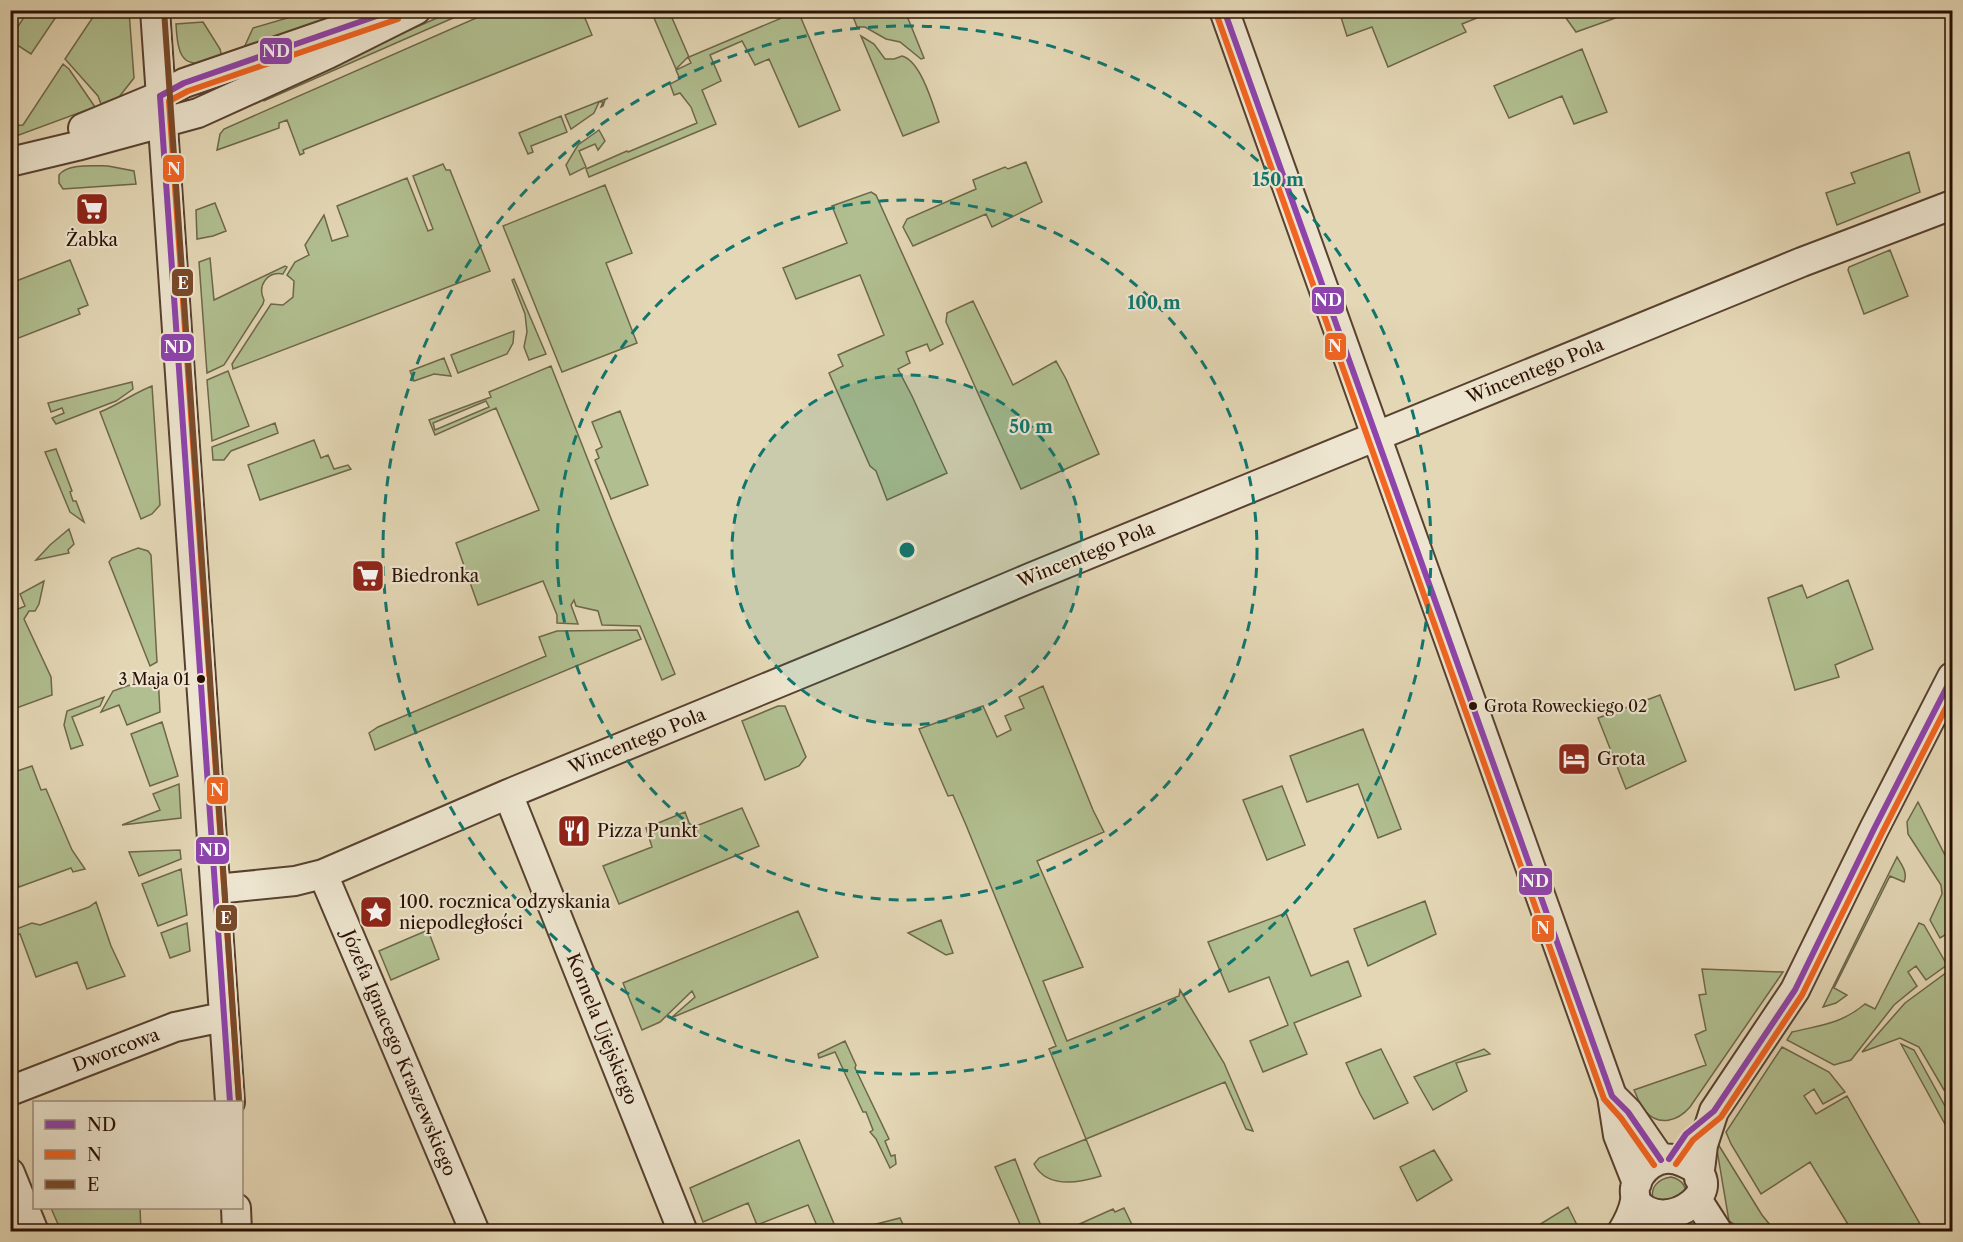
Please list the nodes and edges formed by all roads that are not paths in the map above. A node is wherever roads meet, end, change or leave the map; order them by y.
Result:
1 (155, 10) edge
2 (395, 10) edge
3 (416, 10) edge
4 (1224, 10) edge
5 (161, 109) junction
6 (10, 161) edge
7 (1953, 205) edge
8 (1377, 436) junction
9 (1953, 677) edge
10 (508, 794) junction
11 (323, 874) junction
12 (216, 889) junction
13 (223, 1017) junction
14 (10, 1090) edge
15 (1612, 1096) junction
16 (230, 1101) edge
17 (1714, 1111) junction
18 (1665, 1159) junction
19 (10, 1173) edge
20 (1636, 1191) junction
21 (1699, 1191) junction
22 (236, 1209) edge
23 (1667, 1229) edge
24 (34, 1232) edge
25 (237, 1232) edge
26 (475, 1232) edge
27 (683, 1232) edge
28 (1623, 1232) edge
29 (1718, 1232) edge

1 - 5 street
2 - 5 street
3 - 5 street
4 - 8 street
5 - 6 street
5 - 12 street
7 - 8 street, Wincentego Pola
8 - 10 street, Wincentego Pola
8 - 15 street
9 - 17 street
10 - 11 street, Wincentego Pola
10 - 27 street, Kornela Ujejskiego
11 - 12 street, Wincentego Pola
11 - 26 street, Józefa Ignacego Kraszewskiego
12 - 13 street
13 - 14 street, Dworcowa
13 - 16 street
15 - 18 street
15 - 20 street
17 - 18 street
17 - 21 street
18 - 20 street
18 - 21 street
19 - 24 street
20 - 23 street
20 - 28 street
21 - 23 street
21 - 29 street
22 - 25 street

